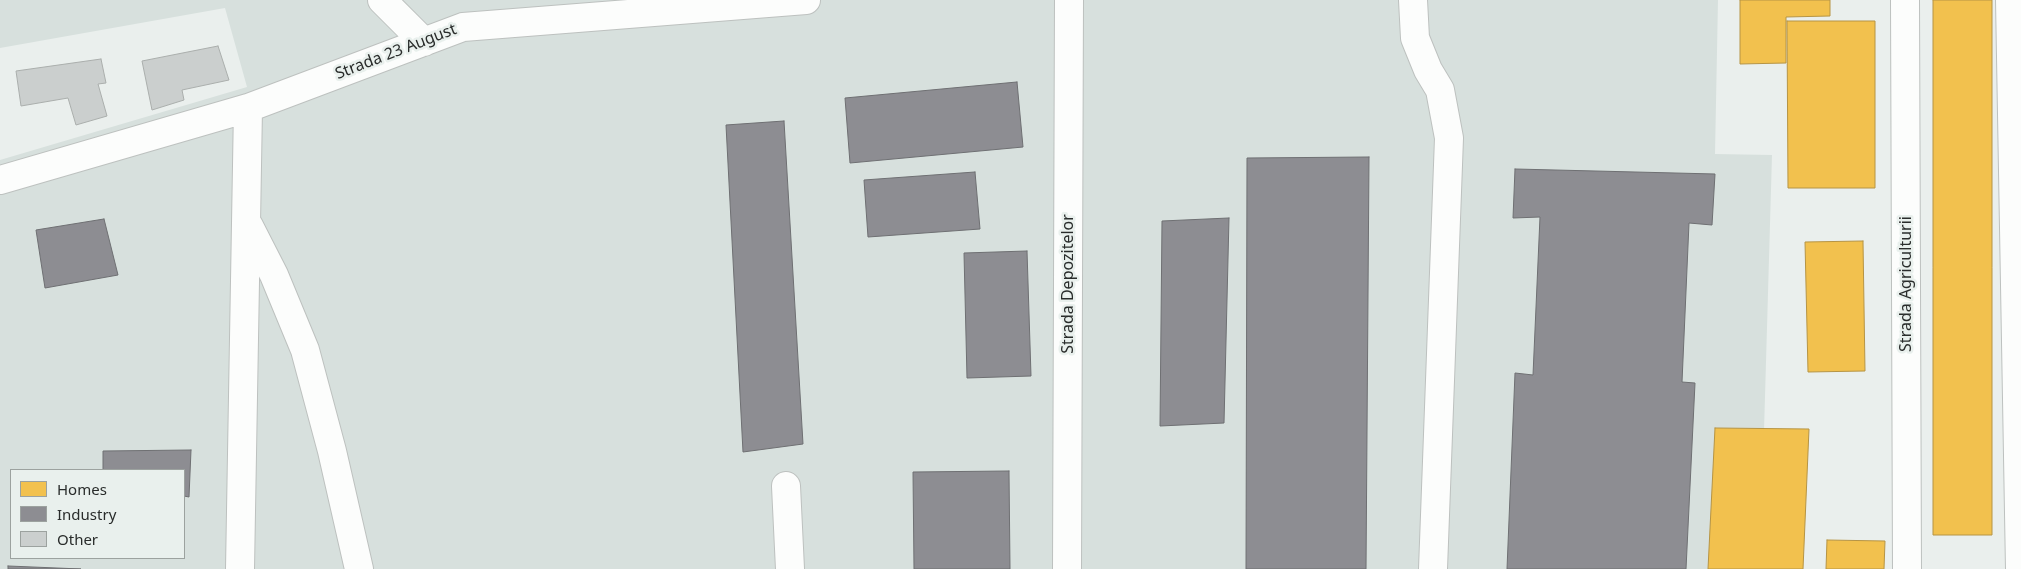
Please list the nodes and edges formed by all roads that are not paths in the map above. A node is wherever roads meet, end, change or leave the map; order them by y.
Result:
1 (382, 0) edge
2 (806, 0) edge
3 (1068, 0) edge
4 (1413, 0) edge
5 (1905, 0) edge
6 (2010, 0) edge
7 (424, 42) junction
8 (248, 108) junction
9 (2017, 133) edge
10 (0, 180) edge
11 (247, 222) junction
12 (786, 486) dead end
13 (240, 569) edge
14 (359, 569) edge
15 (790, 569) edge
16 (1067, 569) edge
17 (1433, 569) edge
18 (1907, 569) edge
19 (2020, 569) edge

1 - 7 street
2 - 7 street, Strada 23 August
3 - 16 street, Strada Depozitelor
4 - 17 street
5 - 18 street, Strada Agriculturii
6 - 9 street
7 - 8 street, Strada 23 August
8 - 10 street, Strada 23 August
8 - 11 street
9 - 19 street
11 - 13 street
11 - 14 street
12 - 15 street

